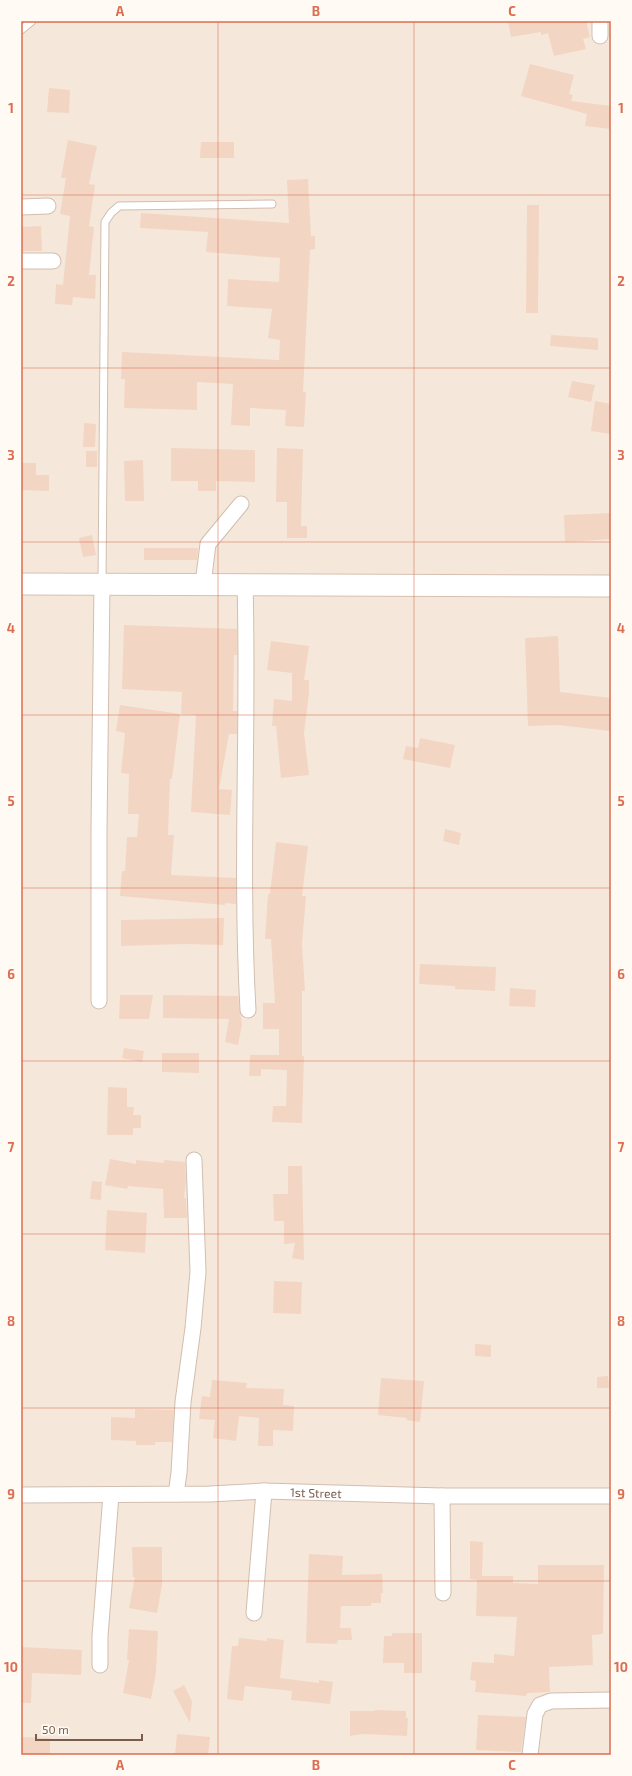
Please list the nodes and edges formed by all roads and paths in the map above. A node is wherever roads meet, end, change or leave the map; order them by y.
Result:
1 (32, 21) edge
2 (600, 21) edge
3 (21, 30) edge
4 (600, 36) dead end
5 (272, 204) dead end
6 (21, 206) edge
7 (48, 206) dead end
8 (53, 261) dead end
9 (21, 262) edge
10 (241, 504) dead end
11 (21, 584) edge
12 (203, 584) junction
13 (245, 584) junction
14 (102, 585) junction
15 (611, 586) edge
16 (99, 1001) dead end
17 (248, 1010) dead end
18 (194, 1160) dead end
19 (264, 1491) junction
20 (176, 1494) junction
21 (111, 1495) junction
22 (21, 1496) edge
23 (442, 1496) junction
24 (611, 1496) edge
25 (443, 1593) dead end
26 (254, 1613) dead end
27 (100, 1665) dead end
28 (611, 1700) edge
29 (530, 1755) edge

1 - 3 lane
2 - 4 street
5 - 14 lane
6 - 7 street
8 - 9 street
10 - 12 street
11 - 14 main road
12 - 13 main road
12 - 14 main road
13 - 15 main road
13 - 17 street
14 - 16 street
18 - 20 street
19 - 20 street, 1st Street
19 - 23 street, 1st Street
19 - 26 street
20 - 21 street, 1st Street
21 - 22 street, 1st Street
21 - 27 street
23 - 24 street, 1st Street
23 - 25 street
28 - 29 street

